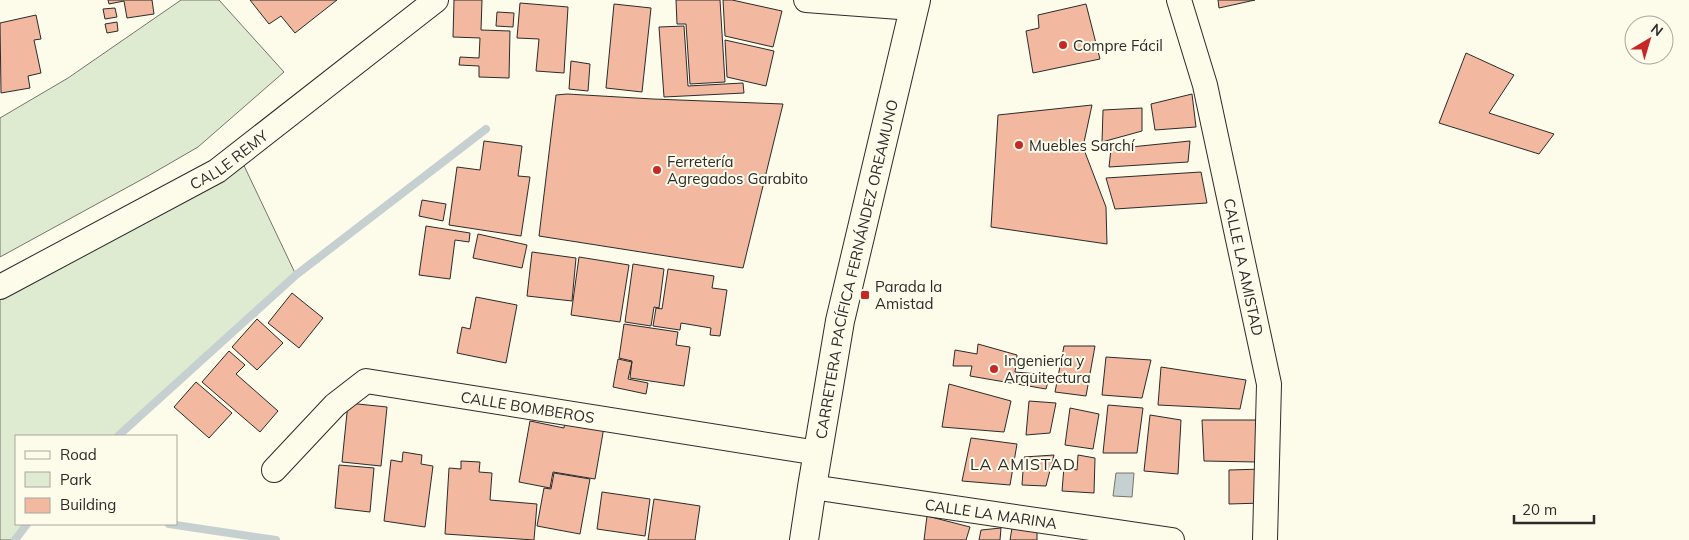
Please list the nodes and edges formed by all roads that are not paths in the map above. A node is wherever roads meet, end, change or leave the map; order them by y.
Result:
1 (436, 0) edge
2 (806, 0) edge
3 (1179, 0) edge
4 (914, 4) edge
5 (0, 287) edge
6 (818, 453) junction
7 (274, 470) dead end
8 (812, 487) junction
9 (804, 540) edge
10 (1172, 540) edge
11 (1265, 540) edge

1 - 5 street, CALLE REMY
2 - 4 street
3 - 11 street, CALLE LA AMISTAD
4 - 6 highway, CARRETERA PACÍFICA FERNÁNDEZ OREAMUNO
6 - 7 street, CALLE BOMBEROS
6 - 8 highway, CARRETERA PACÍFICA FERNÁNDEZ OREAMUNO
8 - 9 highway, CARRETERA PACÍFICA FERNÁNDEZ OREAMUNO
8 - 10 street, CALLE LA MARINA

